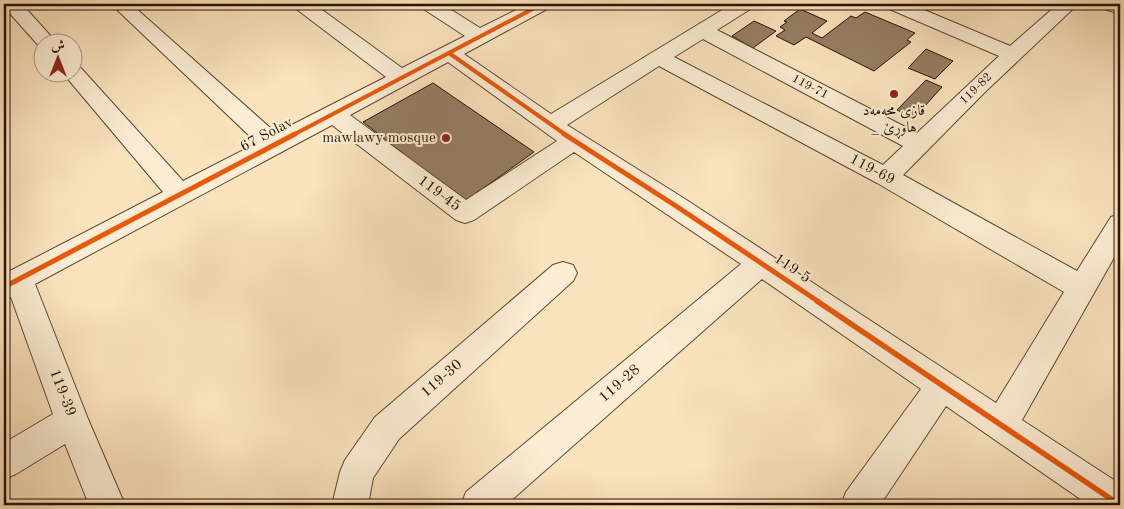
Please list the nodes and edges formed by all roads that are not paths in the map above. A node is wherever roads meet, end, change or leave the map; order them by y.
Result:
1 (12, 4) edge
2 (120, 4) edge
3 (302, 4) edge
4 (429, 4) edge
5 (542, 4) edge
6 (745, 4) edge
7 (894, 4) edge
8 (1069, 4) edge
9 (1108, 4) edge
10 (1120, 8) edge
11 (701, 30) junction
12 (37, 32) edge
13 (480, 36) junction
14 (449, 53) junction
15 (1012, 54) junction
16 (658, 58) junction
17 (401, 78) junction
18 (81, 82) edge
19 (333, 114) junction
20 (551, 124) junction
21 (574, 141) junction
22 (919, 144) junction
23 (274, 145) junction
24 (886, 177) junction
25 (180, 195) junction
26 (1120, 224) edge
27 (761, 263) junction
28 (563, 273) dead end
29 (12, 284) edge
30 (1082, 288) junction
31 (942, 385) junction
32 (72, 421) junction
33 (1001, 425) junction
34 (4, 462) edge
35 (107, 505) edge
36 (350, 505) edge
37 (479, 505) edge
38 (859, 505) edge
39 (1120, 505) edge

1 - 12 street
2 - 23 street
3 - 17 street
4 - 13 street
5 - 13 street, 67 Solav
6 - 11 street
7 - 15 street
8 - 15 street, 119-82
9 - 10 street
11 - 16 street
11 - 22 street, 119-71
13 - 14 street, 67 Solav
14 - 17 street, 67 Solav
14 - 20 street, 119-5
15 - 22 street, 119-82
16 - 20 street
16 - 24 street, 119-69
17 - 19 street, 67 Solav
18 - 25 street
19 - 21 street, 119-45
19 - 23 street, 67 Solav
20 - 21 street, 119-5
21 - 27 street, 119-5
22 - 24 street, 119-82
23 - 25 street, 67 Solav
24 - 30 street, 119-69
25 - 29 street, 67 Solav
26 - 30 street
27 - 31 street, 119-5
27 - 37 street, 119-28
28 - 36 street, 119-30
29 - 32 street, 119-39
30 - 33 street
31 - 33 street, 119-5
31 - 38 street
32 - 34 street
32 - 35 street, 119-39
33 - 39 street, 119-5

